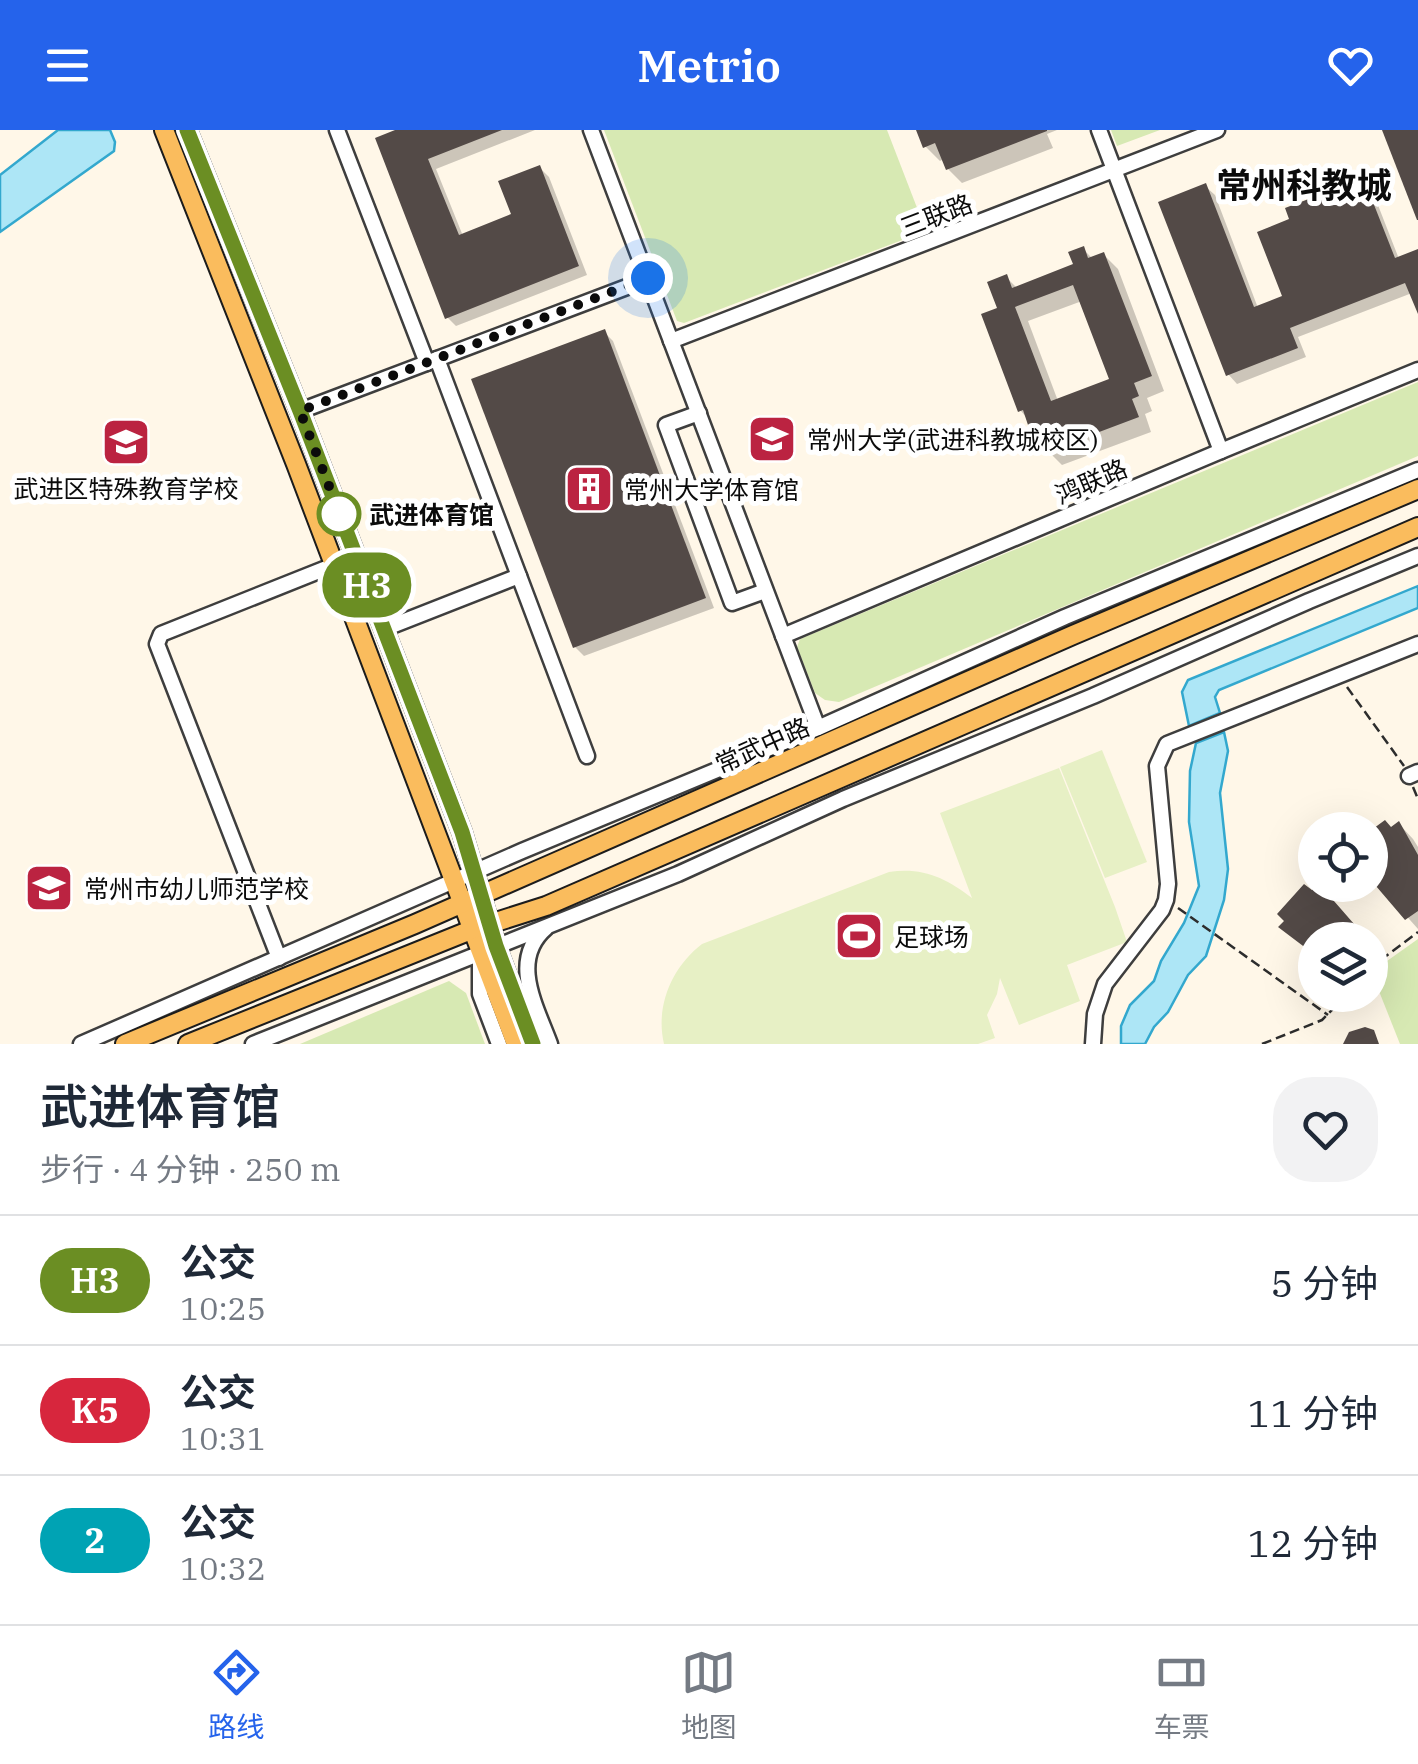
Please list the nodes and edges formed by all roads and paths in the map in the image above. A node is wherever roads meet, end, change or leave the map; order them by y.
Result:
1 (164, 130) edge
2 (187, 130) edge
3 (337, 130) edge
4 (591, 130) edge
5 (1099, 130) edge
6 (1217, 130) edge
7 (1115, 169) junction
8 (648, 278) junction
9 (671, 342) junction
10 (432, 361) junction
11 (1418, 370) edge
12 (300, 411) junction
13 (698, 414) junction
14 (1220, 450) junction
15 (1418, 470) edge
16 (1418, 489) edge
17 (1418, 528) edge
18 (1418, 556) edge
19 (334, 565) junction
20 (519, 576) junction
21 (766, 591) junction
22 (384, 629) junction
23 (784, 636) junction
24 (1418, 644) edge
25 (1339, 676) junction
26 (818, 728) junction
27 (587, 756) dead end
28 (1414, 774) edge
29 (1418, 799) edge
30 (474, 873) junction
31 (454, 882) junction
32 (481, 895) junction
33 (462, 903) junction
34 (1184, 912) dead end
35 (550, 924) junction
36 (480, 927) junction
37 (1418, 932) edge
38 (488, 949) junction
39 (1388, 954) edge
40 (279, 958) junction
41 (176, 1003) junction
42 (1328, 1014) joint
43 (128, 1024) junction
44 (156, 1030) junction
45 (81, 1044) edge
46 (125, 1044) edge
47 (188, 1044) edge
48 (253, 1044) edge
49 (499, 1044) edge
50 (516, 1044) edge
51 (533, 1044) edge
52 (550, 1044) edge
53 (1093, 1044) edge
54 (1262, 1044) edge

1 - 19 main road
2 - 12 main road
3 - 10 street
4 - 8 street
5 - 7 street
6 - 7 street, 三联路
7 - 9 street, 三联路
7 - 14 street
8 - 9 street
8 - 10 street
9 - 13 street
10 - 12 street
10 - 20 street
11 - 14 street, 鸿联路
12 - 22 main road
13 - 21 street
13 - 21 street
14 - 23 street, 鸿联路
15 - 26 street
16 - 32 main road, 常武中路
17 - 36 main road
18 - 35 street
19 - 31 main road
19 - 40 street
20 - 22 street
20 - 27 street
21 - 23 street
22 - 30 main road
23 - 26 street
24 - 25 street
25 - 28 path
25 - 53 street
26 - 30 street
28 - 29 path
30 - 31 street
30 - 32 main road
31 - 33 main road
31 - 40 street
32 - 33 main road, 常武中路
32 - 36 main road
33 - 36 main road
33 - 44 main road, 常武中路
34 - 42 path
35 - 38 street
35 - 52 street
36 - 38 main road
36 - 47 main road
37 - 39 path
38 - 48 street
38 - 49 street
38 - 50 main road
38 - 51 main road
40 - 41 street
41 - 43 street
41 - 44 main road
42 - 54 path
43 - 44 main road
43 - 45 street
44 - 46 main road, 常武中路

